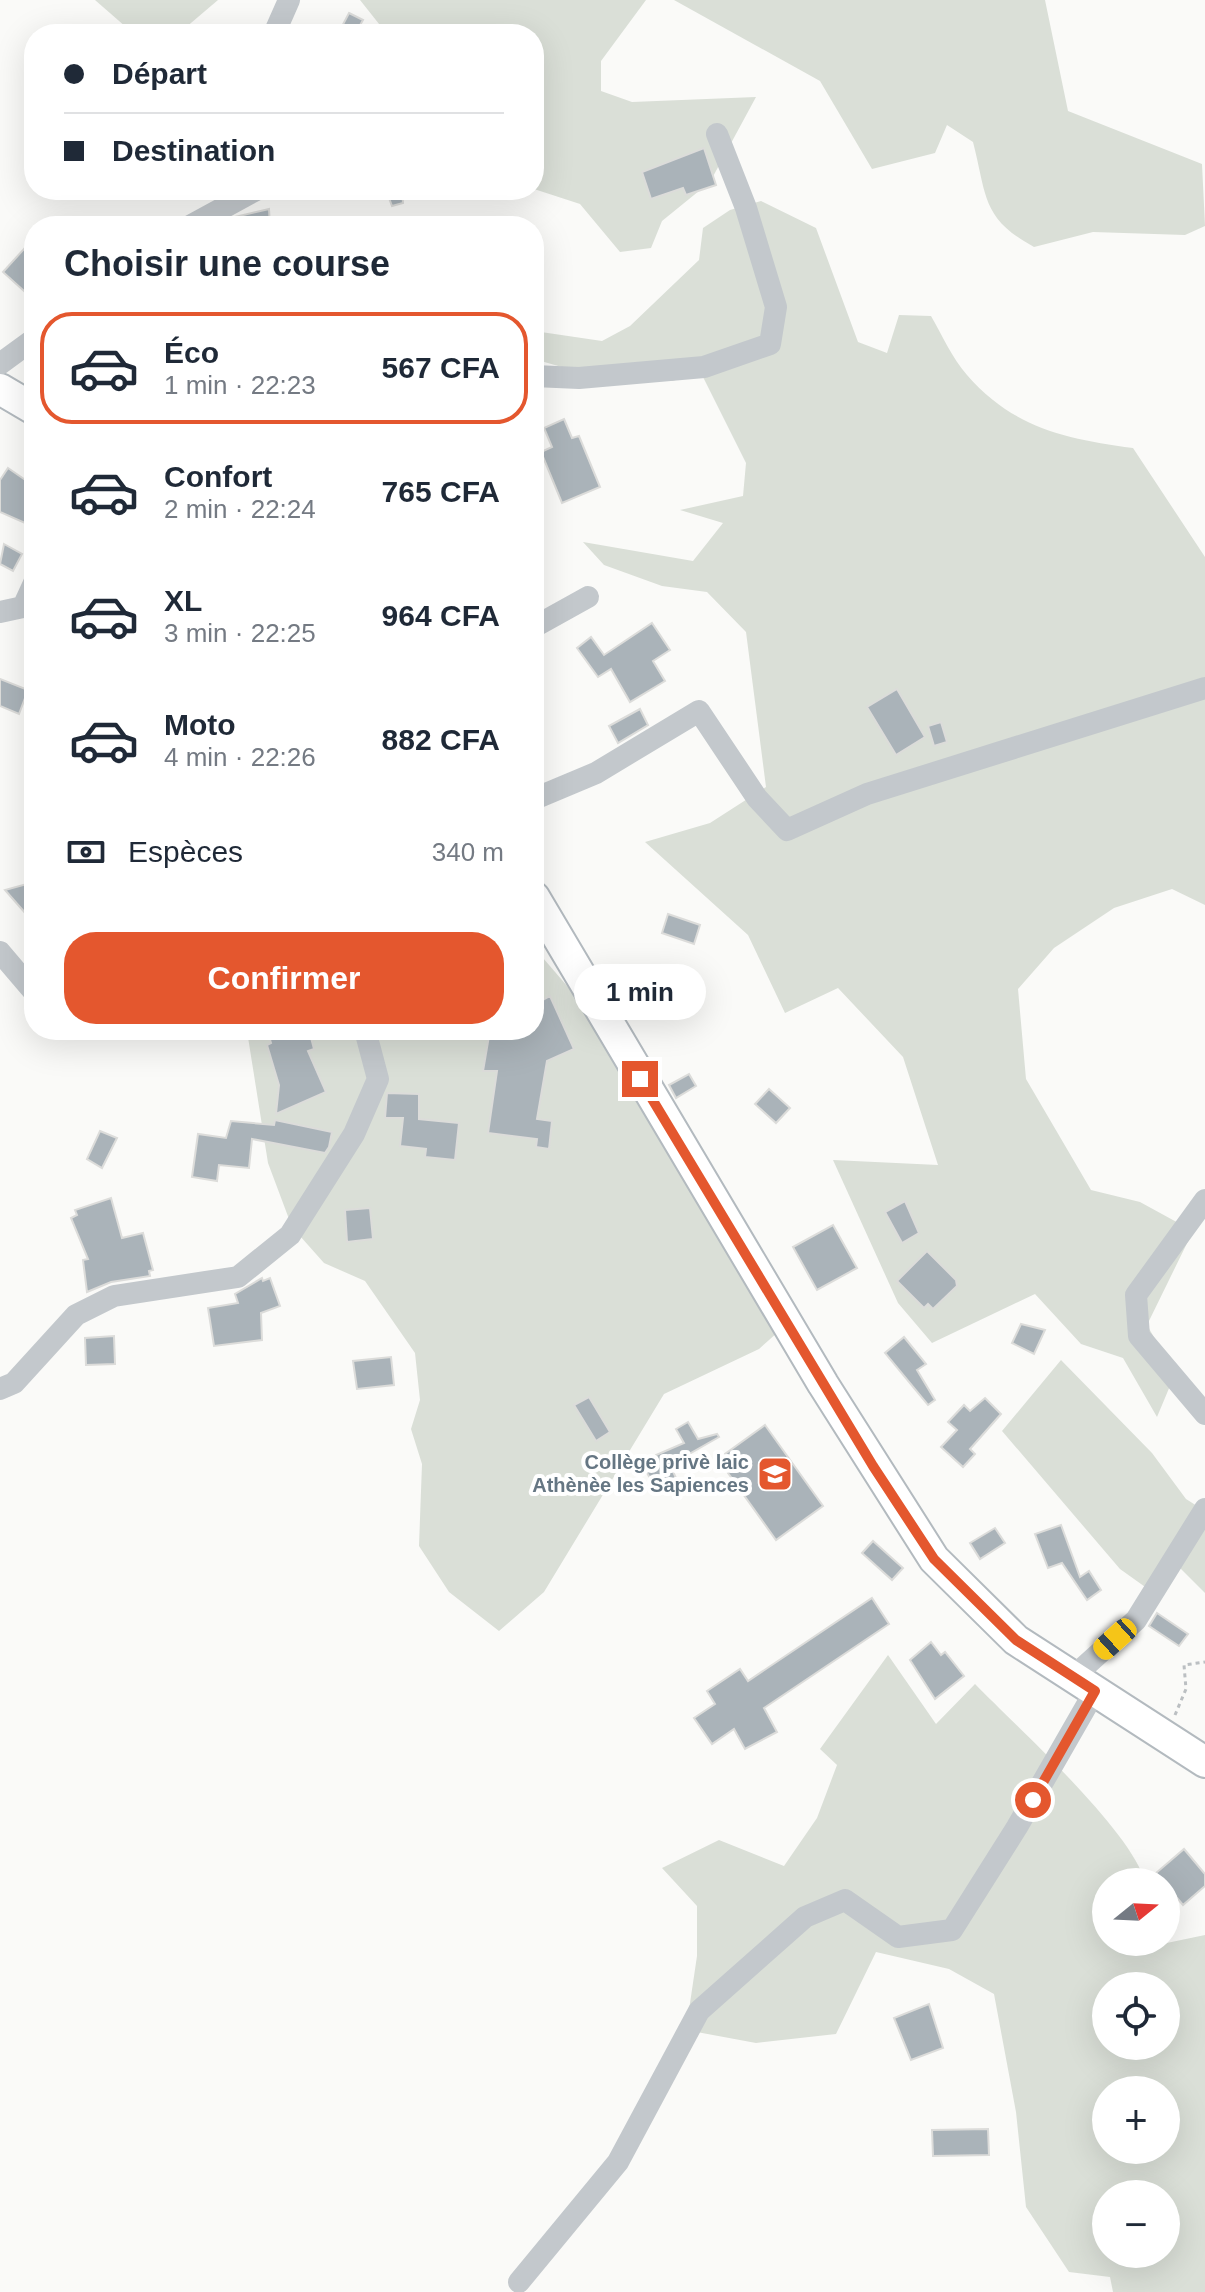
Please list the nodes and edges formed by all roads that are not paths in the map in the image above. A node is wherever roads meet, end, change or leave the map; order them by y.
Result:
1 (289, 0) edge
2 (278, 24) edge
3 (717, 134) dead end
4 (222, 200) edge
5 (202, 216) edge
6 (24, 346) edge
7 (0, 364) edge
8 (544, 376) edge
9 (0, 389) edge
10 (24, 403) edge
11 (588, 597) dead end
12 (24, 605) edge
13 (0, 612) edge
14 (544, 621) edge
15 (1205, 688) edge
16 (544, 795) edge
17 (544, 914) edge
18 (0, 952) edge
19 (24, 980) edge
20 (368, 1040) edge
21 (1205, 1200) edge
22 (0, 1389) edge
23 (1205, 1414) edge
24 (1205, 1509) edge
25 (1084, 1684) junction
26 (1205, 1762) edge
27 (519, 2282) dead end

1 - 2 street
3 - 8 street
4 - 5 street
6 - 7 street
9 - 10 street
11 - 14 street
12 - 13 street
15 - 16 street
17 - 25 street
18 - 19 street
20 - 22 street
21 - 23 street
24 - 25 street
25 - 26 street
25 - 27 street

